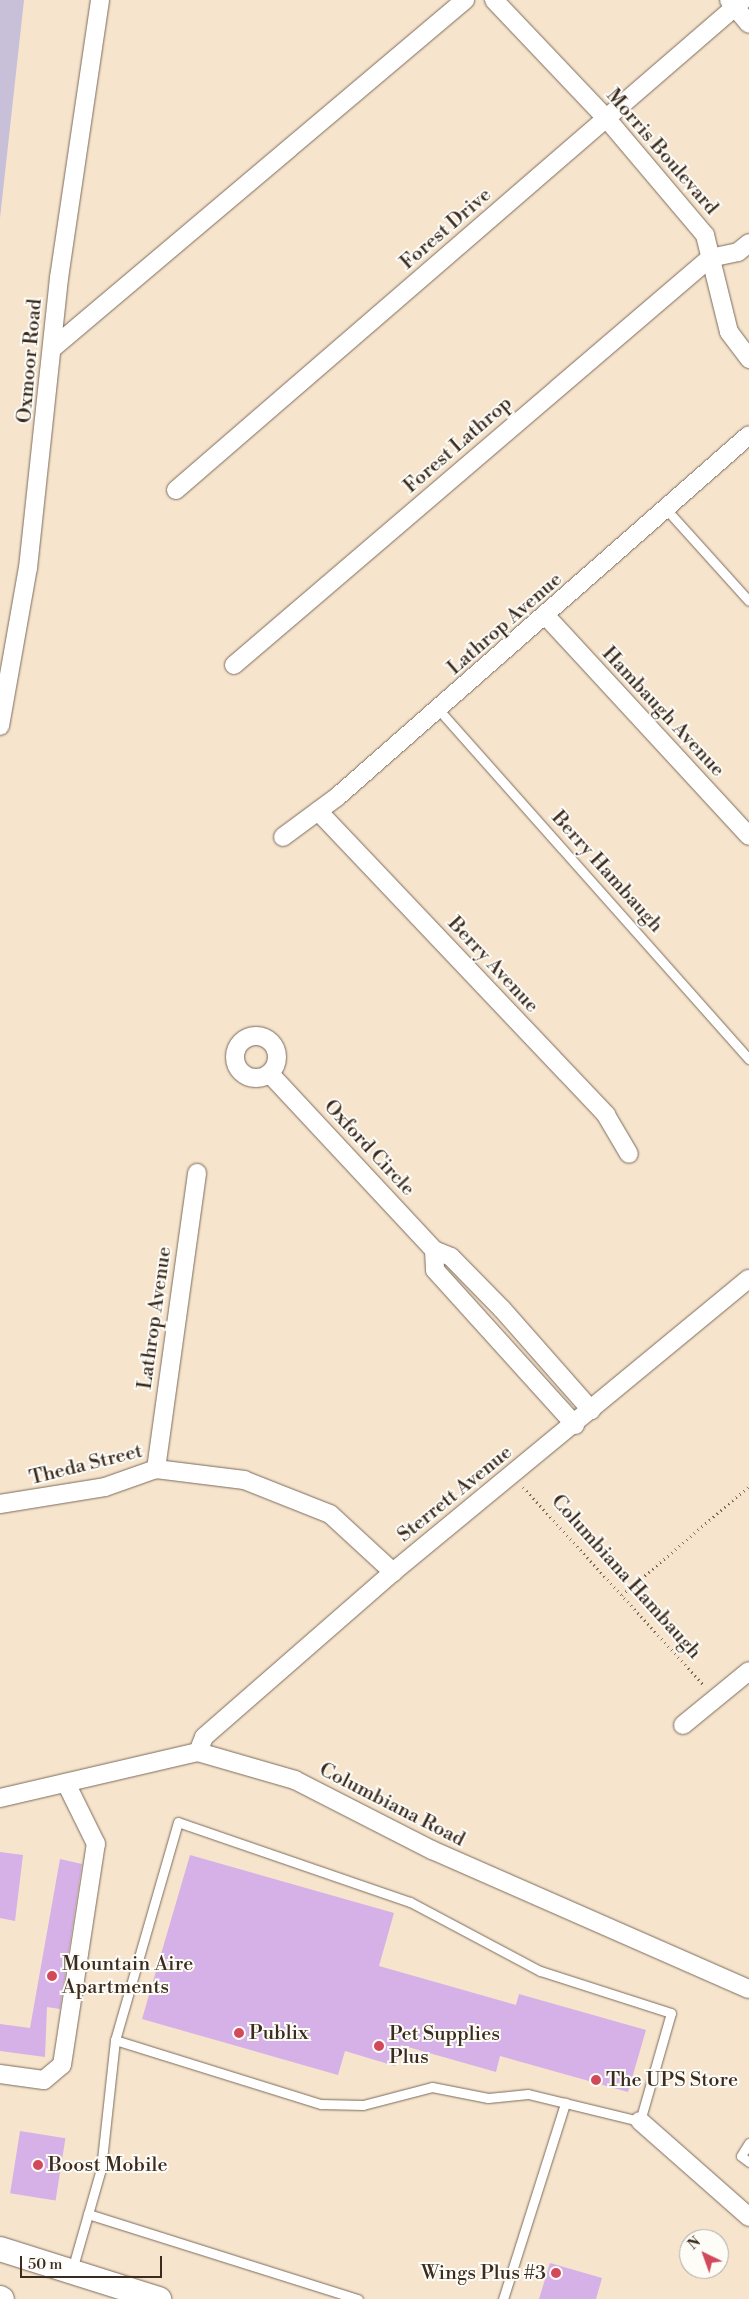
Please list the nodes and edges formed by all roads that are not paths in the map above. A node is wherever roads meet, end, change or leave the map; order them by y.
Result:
1 (100, 0) edge
2 (465, 0) edge
3 (494, 0) edge
4 (735, 2) edge
5 (749, 24) edge
6 (606, 119) junction
7 (749, 242) edge
8 (710, 258) junction
9 (54, 347) junction
10 (749, 359) edge
11 (749, 435) edge
12 (176, 490) dead end
13 (667, 510) junction
14 (749, 601) edge
15 (546, 616) junction
16 (234, 665) dead end
17 (439, 710) junction
18 (0, 726) edge
19 (318, 811) junction
20 (749, 836) edge
21 (283, 837) dead end
22 (749, 1058) edge
23 (271, 1076) dead end
24 (629, 1154) dead end
25 (197, 1174) dead end
26 (434, 1250) junction
27 (749, 1278) edge
28 (502, 1309) junction
29 (484, 1324) junction
30 (591, 1410) junction
31 (575, 1424) junction
32 (156, 1469) junction
33 (0, 1504) edge
34 (392, 1572) junction
35 (749, 1671) edge
36 (683, 1725) dead end
37 (198, 1752) junction
38 (66, 1783) junction
39 (0, 1798) edge
40 (749, 1990) edge
41 (115, 2040) junction
42 (0, 2074) edge
43 (565, 2104) junction
44 (640, 2121) junction
45 (749, 2143) edge
46 (749, 2162) edge
47 (88, 2214) junction
48 (749, 2217) edge
49 (0, 2249) edge
50 (72, 2271) junction
51 (159, 2299) edge
52 (358, 2299) edge
53 (503, 2299) edge

1 - 9 street, Oxmoor Road
2 - 9 street
3 - 6 street, Morris Boulevard
4 - 5 street
4 - 6 street, Forest Drive
6 - 8 street, Morris Boulevard
6 - 12 street, Forest Drive
7 - 8 street
8 - 10 street, Morris Boulevard
8 - 16 street, Forest Lathrop
9 - 18 street, Oxmoor Road
11 - 13 street, Lathrop Avenue
13 - 14 lane
13 - 15 street, Lathrop Avenue
15 - 17 street, Lathrop Avenue
15 - 20 street, Hambaugh Avenue
17 - 19 street, Lathrop Avenue
17 - 22 lane, Berry Hambaugh
19 - 21 street, Lathrop Avenue
19 - 24 street, Berry Avenue
23 - 26 street, Oxford Circle
25 - 32 street, Lathrop Avenue
26 - 28 street, Oxford Circle
26 - 29 street
27 - 30 street, Sterrett Avenue
28 - 29 street
28 - 30 street, Oxford Circle
29 - 31 street
30 - 31 street, Sterrett Avenue
31 - 34 street, Sterrett Avenue
32 - 33 street, Theda Street
32 - 34 street, Theda Street
34 - 37 street, Sterrett Avenue
35 - 36 street
37 - 38 street, Columbiana Road
37 - 40 street, Columbiana Road
38 - 39 street, Columbiana Road
38 - 42 street
41 - 43 lane
41 - 44 lane
41 - 47 lane
43 - 44 lane
43 - 53 lane
44 - 48 street
45 - 46 lane
47 - 50 lane
47 - 52 lane
49 - 50 main road
50 - 51 main road

